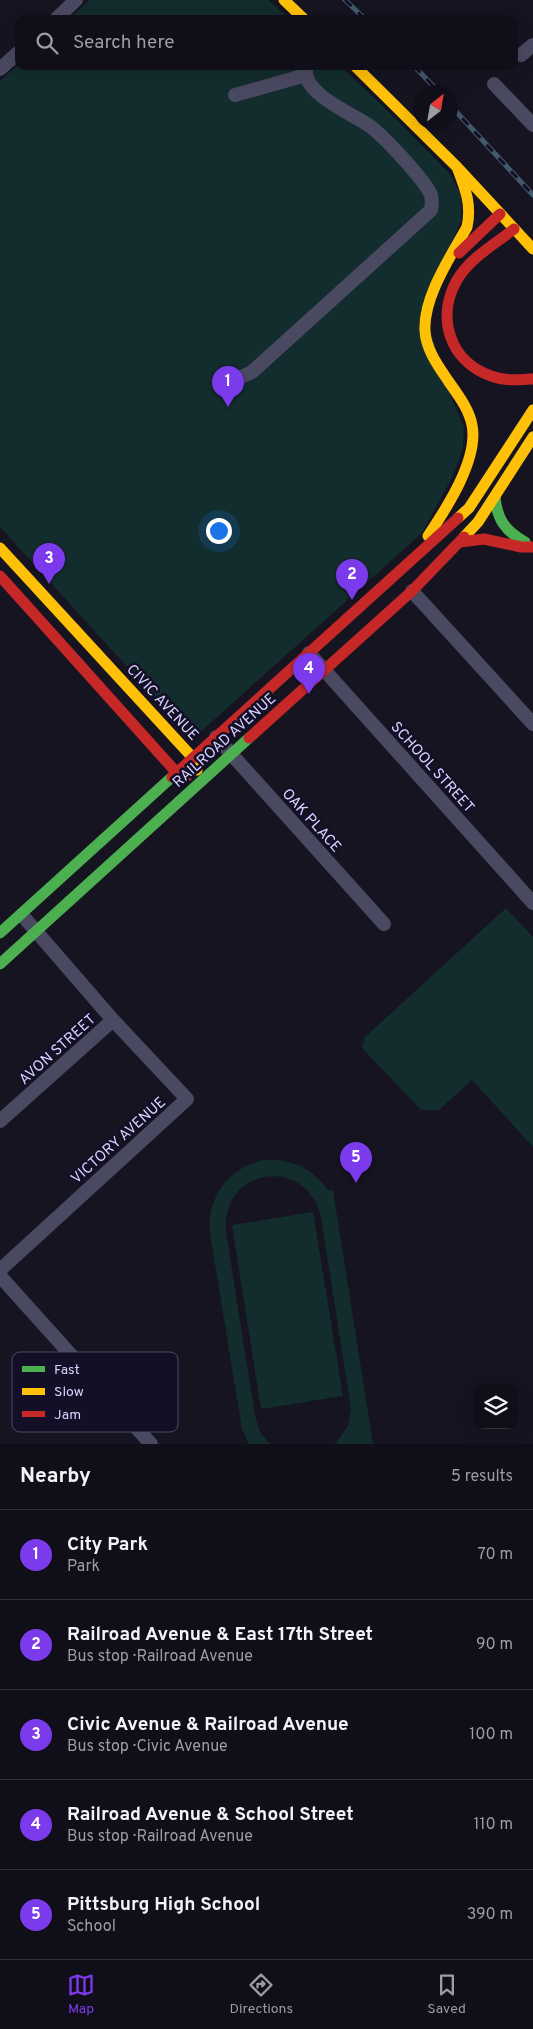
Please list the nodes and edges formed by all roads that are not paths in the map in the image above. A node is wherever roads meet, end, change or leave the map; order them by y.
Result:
1 (76, 0) edge
2 (284, 0) edge
3 (60, 15) edge
4 (300, 15) edge
5 (533, 46) edge
6 (521, 55) dead end
7 (15, 56) edge
8 (0, 69) edge
9 (307, 70) edge
10 (359, 70) edge
11 (494, 84) dead end
12 (234, 95) dead end
13 (533, 125) edge
14 (457, 168) junction
15 (500, 214) junction
16 (514, 229) junction
17 (533, 249) edge
18 (448, 263) junction
19 (533, 379) edge
20 (230, 382) dead end
21 (533, 410) edge
22 (533, 437) edge
23 (495, 497) junction
24 (460, 542) junction
25 (533, 547) edge
26 (0, 548) edge
27 (404, 568) junction
28 (0, 576) edge
29 (412, 591) junction
30 (309, 653) junction
31 (324, 670) junction
32 (533, 724) edge
33 (216, 737) junction
34 (230, 755) junction
35 (193, 758) junction
36 (176, 772) junction
37 (200, 781) junction
38 (533, 904) edge
39 (22, 915) junction
40 (384, 924) dead end
41 (36, 932) junction
42 (0, 933) edge
43 (0, 964) edge
44 (113, 1020) junction
45 (0, 1121) edge
46 (0, 1270) edge
47 (0, 1276) edge
48 (69, 1352) edge
49 (141, 1432) edge
50 (152, 1444) edge

1 - 3 street
2 - 4 main road
5 - 6 street
7 - 8 street
9 - 12 street
9 - 20 street
10 - 14 main road
11 - 13 street
14 - 15 main road
14 - 18 main road
15 - 16 main road
15 - 18 main road
16 - 17 main road
16 - 19 main road
18 - 27 main road
21 - 27 main road, RAILROAD AVENUE
22 - 23 main road, RAILROAD AVENUE
23 - 24 main road, RAILROAD AVENUE
23 - 25 main road
24 - 25 main road
24 - 29 main road, RAILROAD AVENUE
26 - 35 main road, CIVIC AVENUE
27 - 30 main road, RAILROAD AVENUE
28 - 36 main road
29 - 31 main road, RAILROAD AVENUE
29 - 32 street
30 - 31 street, SCHOOL STREET
30 - 33 main road, RAILROAD AVENUE
31 - 34 main road, RAILROAD AVENUE
31 - 38 street, SCHOOL STREET
33 - 34 street, OAK PLACE
33 - 35 main road, RAILROAD AVENUE
34 - 37 main road, RAILROAD AVENUE
34 - 40 street, OAK PLACE
35 - 36 main road, RAILROAD AVENUE
35 - 37 main road, CIVIC AVENUE
36 - 37 main road
36 - 39 main road, RAILROAD AVENUE
37 - 41 main road, RAILROAD AVENUE
39 - 41 street, VICTORY AVENUE
39 - 42 main road, RAILROAD AVENUE
41 - 43 main road, RAILROAD AVENUE
41 - 44 street, VICTORY AVENUE
44 - 45 street, AVON STREET
44 - 46 street, VICTORY AVENUE
47 - 48 street
49 - 50 street

